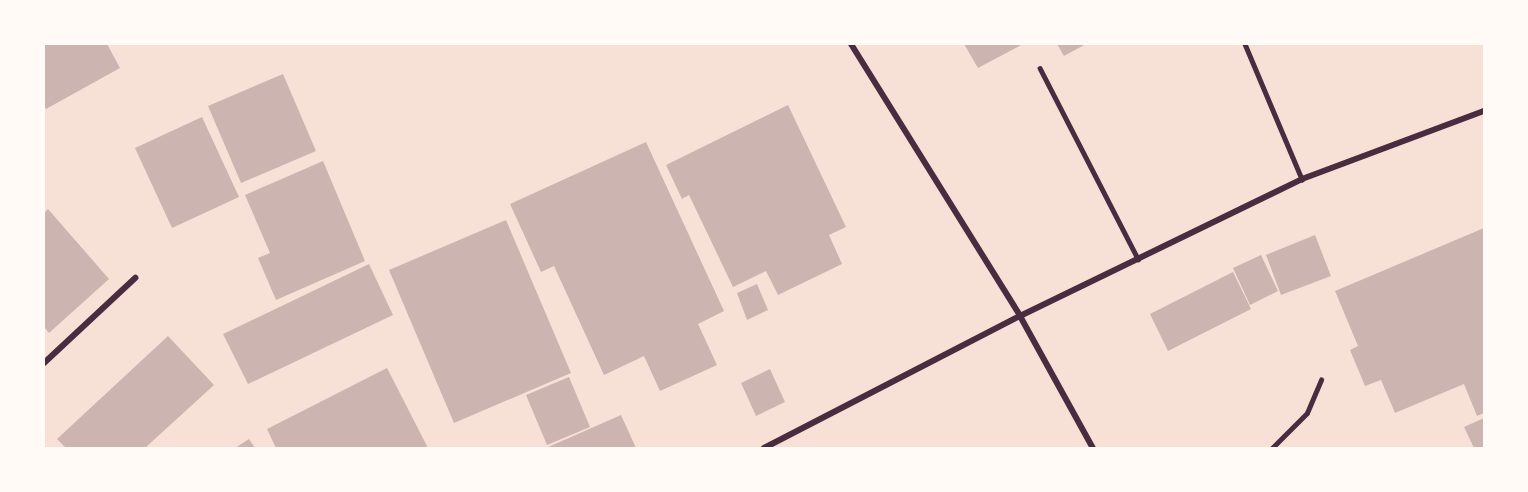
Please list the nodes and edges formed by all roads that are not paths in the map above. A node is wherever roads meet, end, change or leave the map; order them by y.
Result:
1 (851, 44) edge
2 (1245, 44) edge
3 (1040, 68) dead end
4 (1485, 111) edge
5 (1302, 179) junction
6 (1138, 259) junction
7 (135, 278) dead end
8 (1020, 316) junction
9 (44, 363) edge
10 (1321, 380) dead end
11 (764, 448) edge
12 (1093, 448) edge
13 (1272, 448) edge

1 - 8 street
2 - 5 lane
3 - 6 lane
4 - 5 street
5 - 6 street
6 - 8 street
7 - 9 street
8 - 11 street
8 - 12 street
10 - 13 lane

